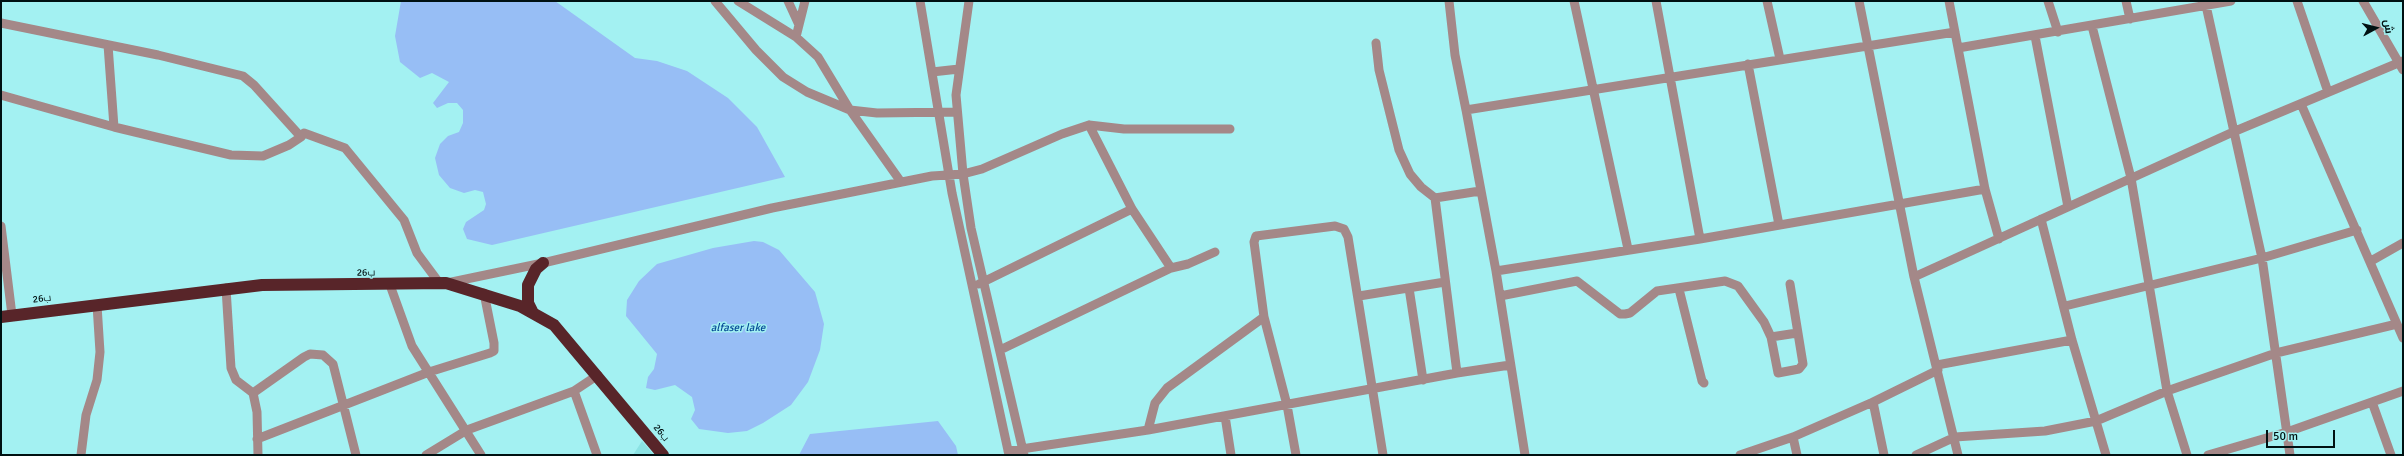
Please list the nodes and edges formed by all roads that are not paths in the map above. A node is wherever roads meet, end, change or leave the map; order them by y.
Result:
1 (715, 1) edge
2 (738, 1) edge
3 (788, 1) edge
4 (805, 1) edge
5 (920, 1) edge
6 (969, 1) edge
7 (1449, 1) edge
8 (1574, 1) edge
9 (1656, 1) edge
10 (1767, 1) edge
11 (1859, 1) edge
12 (1949, 1) edge
13 (2048, 1) edge
14 (2126, 1) edge
15 (2231, 1) edge
16 (2297, 1) edge
17 (2363, 1) edge
18 (2205, 3) edge
19 (2130, 19) junction
20 (1, 23) edge
21 (799, 25) junction
22 (2092, 26) junction
23 (1954, 32) junction
24 (2058, 32) junction
25 (2035, 36) junction
26 (796, 37) junction
27 (1376, 43) dead end
28 (108, 45) junction
29 (1867, 45) junction
30 (1958, 48) junction
31 (1780, 59) junction
32 (1748, 64) junction
33 (2402, 64) edge
34 (959, 70) junction
35 (932, 72) junction
36 (1671, 76) junction
37 (1593, 90) junction
38 (2328, 92) junction
39 (1, 95) edge
40 (2301, 104) junction
41 (850, 110) junction
42 (1466, 110) junction
43 (937, 112) junction
44 (956, 112) junction
45 (1089, 125) junction
46 (114, 127) junction
47 (1230, 129) dead end
48 (2233, 132) junction
49 (301, 137) junction
50 (963, 174) junction
51 (949, 175) junction
52 (2131, 178) junction
53 (901, 182) junction
54 (1985, 189) junction
55 (1480, 191) junction
56 (1435, 198) junction
57 (1898, 205) junction
58 (2068, 207) junction
59 (1132, 209) junction
60 (2040, 219) junction
61 (1779, 225) junction
62 (1, 226) edge
63 (971, 228) junction
64 (2358, 230) junction
65 (960, 231) junction
66 (1700, 239) junction
67 (1999, 239) junction
68 (2403, 243) edge
69 (1628, 249) junction
70 (1215, 252) dead end
71 (2262, 258) junction
72 (2371, 261) junction
73 (543, 264) junction
74 (1171, 268) junction
75 (1496, 271) junction
76 (1914, 277) junction
77 (984, 282) junction
78 (1445, 282) junction
79 (390, 284) junction
80 (443, 284) junction
81 (1790, 284) dead end
82 (2148, 286) junction
83 (226, 288) junction
84 (972, 288) junction
85 (1409, 288) junction
86 (1679, 289) junction
87 (484, 293) junction
88 (1359, 296) junction
89 (1500, 296) junction
90 (97, 305) junction
91 (2064, 306) junction
92 (532, 311) junction
93 (7, 316) edge
94 (1264, 317) junction
95 (2397, 324) junction
96 (1797, 333) junction
97 (1772, 337) junction
98 (2403, 338) edge
99 (2072, 340) junction
100 (1000, 350) junction
101 (2276, 353) junction
102 (1510, 365) junction
103 (1937, 367) junction
104 (429, 372) junction
105 (1004, 372) junction
106 (1457, 373) junction
107 (598, 375) junction
108 (992, 376) junction
109 (1423, 380) junction
110 (1704, 383) dead end
111 (1372, 390) junction
112 (574, 391) junction
113 (2167, 391) junction
114 (2403, 391) edge
115 (253, 393) junction
116 (1873, 402) junction
117 (2372, 402) junction
118 (342, 405) junction
119 (1287, 405) junction
120 (1225, 416) junction
121 (2096, 420) junction
122 (466, 430) junction
123 (1148, 430) junction
124 (2287, 432) junction
125 (1793, 437) junction
126 (1955, 437) junction
127 (257, 439) junction
128 (1024, 452) edge
129 (1009, 453) edge
130 (81, 455) edge
131 (258, 455) edge
132 (356, 455) edge
133 (428, 455) edge
134 (481, 455) edge
135 (597, 455) edge
136 (663, 455) edge
137 (1231, 455) edge
138 (1296, 455) edge
139 (1383, 455) edge
140 (1525, 455) edge
141 (1740, 455) edge
142 (1797, 455) edge
143 (1884, 455) edge
144 (1916, 455) edge
145 (1958, 455) edge
146 (2106, 455) edge
147 (2187, 455) edge
148 (2208, 455) edge
149 (2290, 455) edge
150 (2391, 455) edge

1 - 41 street
2 - 26 street
3 - 21 street
4 - 21 street
5 - 35 street
6 - 34 street
7 - 42 street
8 - 37 street
9 - 36 street
10 - 31 street
11 - 29 street
12 - 23 street
13 - 24 street
14 - 19 street
15 - 18 street
16 - 38 street
17 - 33 street
18 - 19 street
18 - 48 street
19 - 22 street
20 - 28 street
21 - 26 street
22 - 24 street
22 - 52 street
23 - 29 street
23 - 30 street
24 - 25 street
25 - 30 street
25 - 58 street
26 - 41 street
27 - 56 street
28 - 46 street
28 - 49 street
29 - 31 street
29 - 57 street
30 - 54 street
31 - 32 street
32 - 36 street
32 - 61 street
33 - 38 street
34 - 35 street
34 - 44 street
35 - 43 street
36 - 37 street
36 - 66 street
37 - 42 street
37 - 69 street
38 - 40 street
39 - 46 street
40 - 48 street
40 - 64 street
41 - 43 street
41 - 53 street
42 - 55 street
43 - 44 street
43 - 51 street
44 - 50 street
45 - 47 street
45 - 50 street
45 - 59 street
46 - 49 street
48 - 52 street
48 - 71 street
49 - 80 street
50 - 51 street
50 - 63 street
51 - 53 street
51 - 65 street
52 - 58 street
52 - 82 street
53 - 73 street
54 - 57 street
54 - 67 street
55 - 56 street
55 - 75 street
56 - 78 street
57 - 61 street
57 - 76 street
58 - 60 street
59 - 74 street
59 - 77 street
60 - 67 street
60 - 91 street
61 - 66 street
62 - 93 street
63 - 65 street
63 - 77 street
64 - 71 street
64 - 72 street
65 - 84 street
66 - 69 street
67 - 76 street
68 - 72 street
69 - 75 street
70 - 74 street
71 - 82 street
71 - 101 street
72 - 95 street
73 - 80 street
73 - 92 highway
74 - 100 street
75 - 89 street
76 - 103 street
77 - 84 street
77 - 100 street
78 - 85 street
78 - 106 street
79 - 80 highway, 26ب
79 - 83 highway, 26ب
79 - 104 street
80 - 87 highway, 26ب
81 - 96 street
82 - 91 street
82 - 113 street
83 - 90 highway, 26ب
83 - 115 street
84 - 108 street
85 - 88 street
85 - 109 street
86 - 89 street
86 - 97 street
86 - 110 street
87 - 92 highway, 26ب
87 - 104 street
88 - 94 street
88 - 111 street
89 - 102 street
90 - 93 highway, 26ب
90 - 130 street
91 - 99 street
92 - 107 highway, 26ب
94 - 119 street
94 - 123 street
95 - 98 street
95 - 101 street
96 - 97 street
96 - 97 street
99 - 103 street
99 - 121 street
100 - 105 street
101 - 113 street
101 - 124 street
102 - 106 street
102 - 140 street
103 - 116 street
103 - 126 street
104 - 118 street
104 - 122 street
105 - 108 street
105 - 128 street
106 - 109 street
107 - 112 street
107 - 136 highway, 26ب
108 - 129 street
109 - 111 street
111 - 119 street
111 - 139 street
112 - 122 street
112 - 135 street
113 - 121 street
113 - 147 street
114 - 117 street
115 - 118 street
115 - 127 street
116 - 125 street
116 - 143 street
117 - 124 street
117 - 150 street
118 - 127 street
118 - 132 street
119 - 120 street
119 - 138 street
120 - 123 street
120 - 137 street
121 - 126 street
121 - 146 street
122 - 133 street
122 - 134 street
123 - 128 street
124 - 148 street
124 - 149 street
125 - 141 street
125 - 142 street
126 - 144 street
126 - 145 street
127 - 131 street
128 - 129 street

